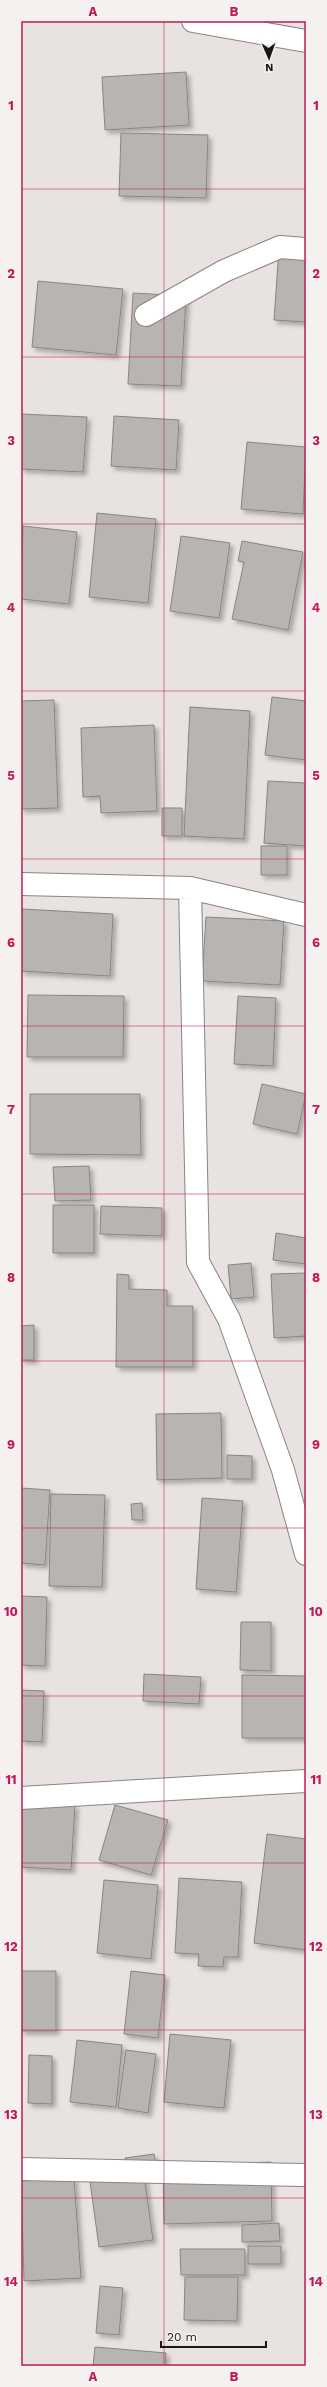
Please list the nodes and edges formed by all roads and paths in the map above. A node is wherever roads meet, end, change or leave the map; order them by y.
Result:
1 (193, 21) edge
2 (306, 41) edge
3 (306, 249) edge
4 (146, 315) dead end
5 (21, 884) edge
6 (190, 888) junction
7 (306, 915) edge
8 (306, 1554) edge
9 (306, 1782) edge
10 (21, 1798) edge
11 (21, 2169) edge
12 (303, 2175) dead end

1 - 2 street
3 - 4 street
5 - 6 street
6 - 7 street
6 - 8 street
9 - 10 street
11 - 12 street

